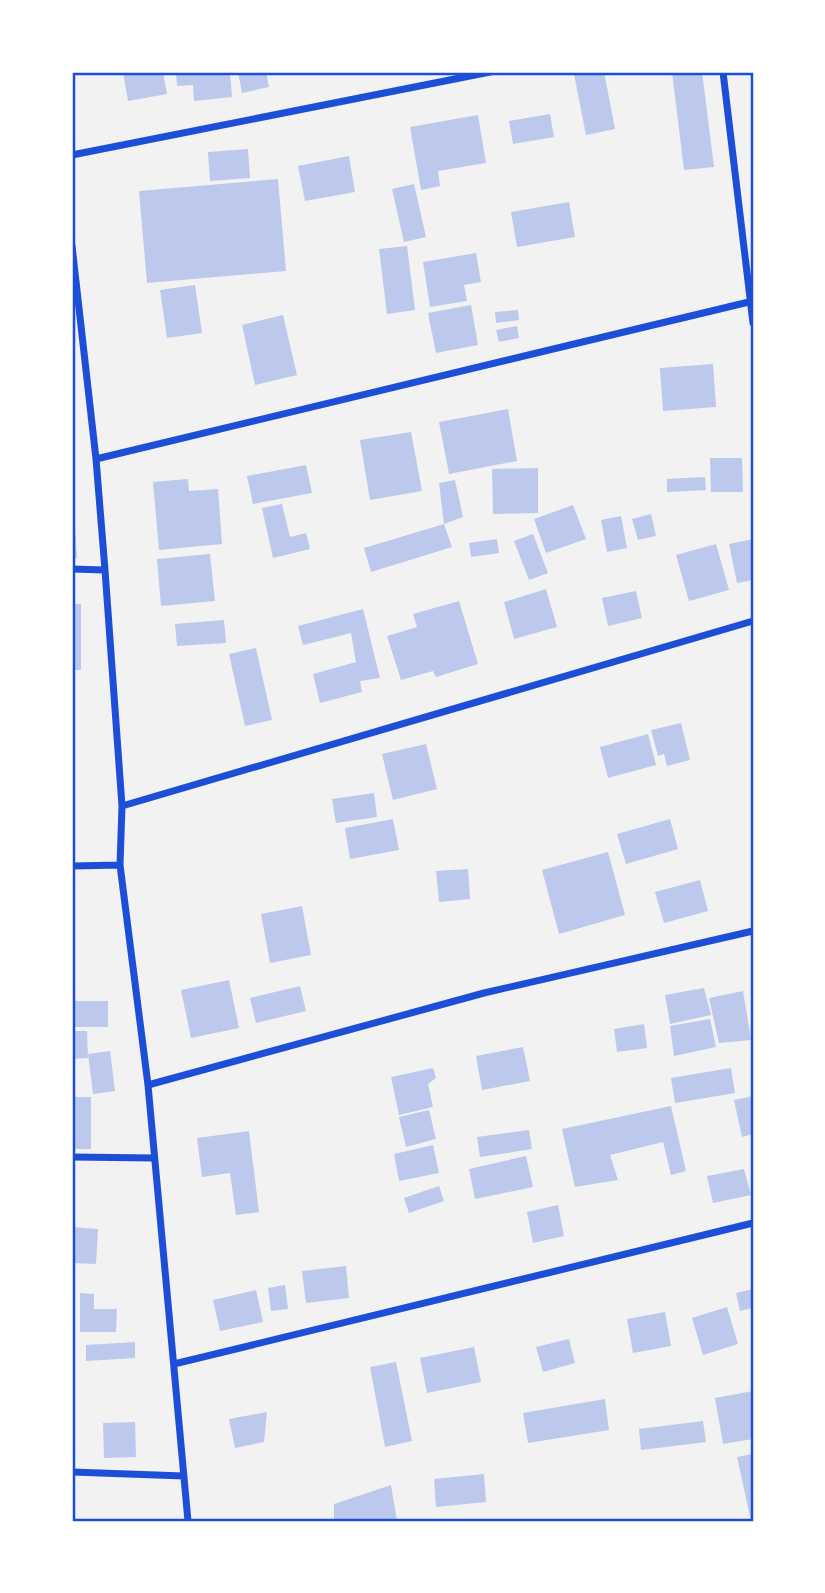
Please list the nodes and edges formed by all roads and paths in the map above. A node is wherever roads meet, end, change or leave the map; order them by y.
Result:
1 (489, 72) edge
2 (723, 72) edge
3 (72, 155) edge
4 (72, 246) edge
5 (72, 259) edge
6 (751, 301) edge
7 (753, 323) edge
8 (96, 459) junction
9 (72, 569) edge
10 (105, 570) junction
11 (753, 621) edge
12 (122, 806) junction
13 (120, 865) junction
14 (72, 866) edge
15 (753, 931) edge
16 (148, 1084) junction
17 (72, 1157) edge
18 (153, 1158) junction
19 (753, 1223) edge
20 (174, 1364) junction
21 (72, 1472) edge
22 (184, 1476) junction
23 (188, 1521) edge

1 - 3 street
2 - 6 street
4 - 5 street
5 - 8 street
6 - 7 street
6 - 8 street
8 - 10 street
9 - 10 street
10 - 12 street
11 - 12 street
12 - 13 street
13 - 14 street
13 - 16 street
15 - 16 street
16 - 18 street
17 - 18 street
18 - 20 street
19 - 20 street
20 - 22 street
21 - 22 street
22 - 23 street

